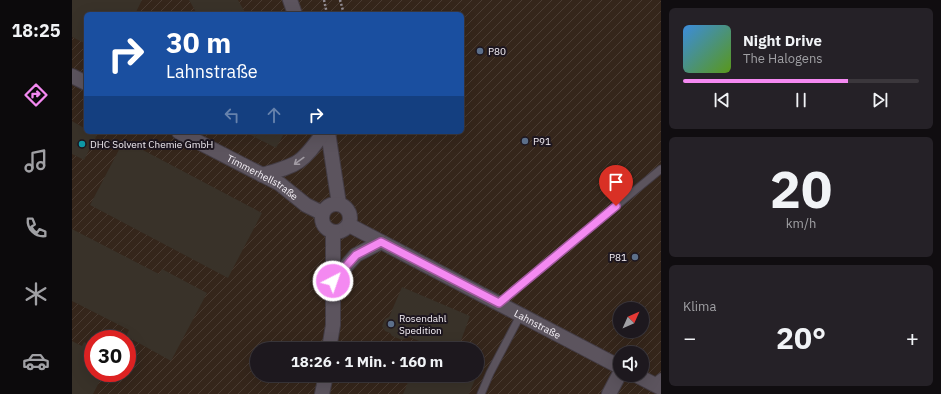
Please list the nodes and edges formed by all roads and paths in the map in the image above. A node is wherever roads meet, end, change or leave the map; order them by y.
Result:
1 (290, 0) edge
2 (324, 0) edge
3 (340, 0) edge
4 (293, 12) edge
5 (327, 12) edge
6 (343, 12) edge
7 (72, 76) edge
8 (84, 82) edge
9 (184, 134) edge
10 (323, 134) edge
11 (328, 134) edge
12 (661, 170) edge
13 (262, 175) junction
14 (339, 204) junction
15 (322, 213) junction
16 (349, 225) junction
17 (333, 233) junction
18 (381, 242) junction
19 (333, 281) junction
20 (499, 303) junction
21 (521, 314) junction
22 (330, 342) edge
23 (613, 363) edge
24 (325, 382) edge
25 (615, 382) edge
26 (322, 394) edge
27 (481, 394) edge
28 (609, 394) edge

1 - 4 street
2 - 5 path
3 - 6 path
7 - 8 street
9 - 13 street, Timmerhellstraße
10 -> 13 street
11 - 14 street
12 - 20 lane
13 - 15 street, Timmerhellstraße
14 - 15 street
14 - 16 street
15 - 17 street
16 - 17 street
16 - 18 street, Lahnstraße
17 - 19 street
18 - 19 street
18 - 20 street, Lahnstraße
19 - 22 street
20 - 21 street, Lahnstraße
21 - 23 street, Lahnstraße
21 - 27 lane
24 - 26 street
25 - 28 street

